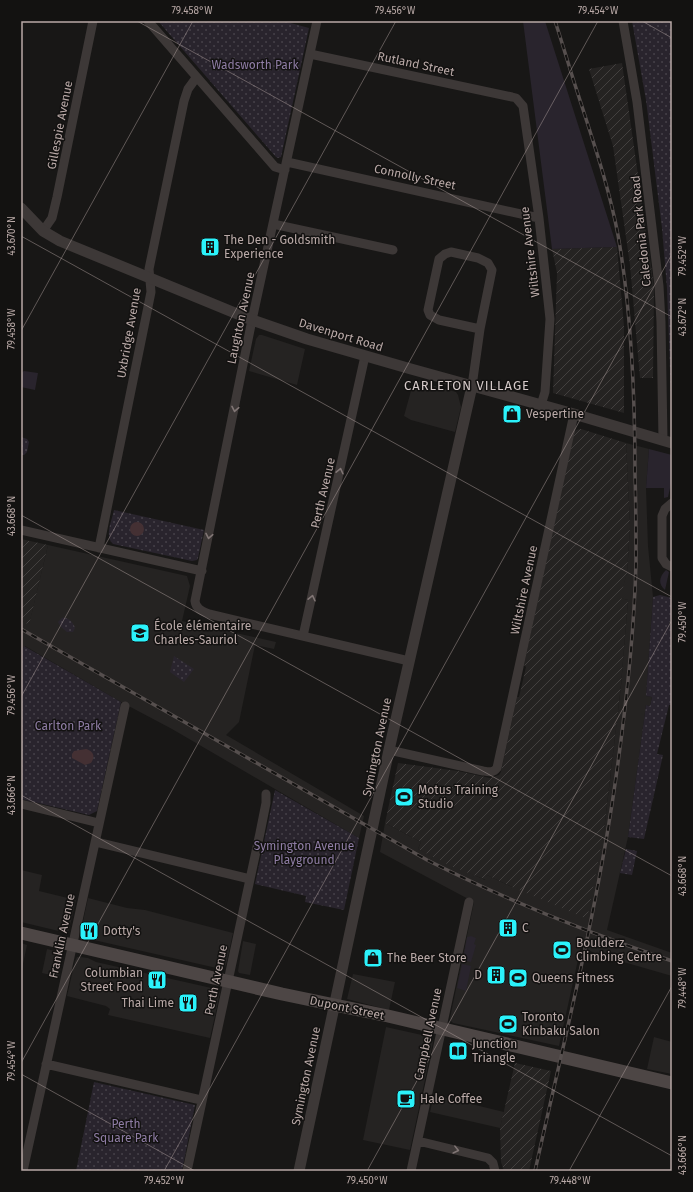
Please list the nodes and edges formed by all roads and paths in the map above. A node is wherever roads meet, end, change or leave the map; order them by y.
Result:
1 (93, 21) edge
2 (148, 21) edge
3 (317, 21) edge
4 (623, 21) edge
5 (310, 54) junction
6 (196, 78) junction
7 (516, 98) joint
8 (286, 166) junction
9 (21, 208) edge
10 (539, 218) junction
11 (273, 224) junction
12 (43, 231) junction
13 (393, 250) dead end
14 (150, 278) junction
15 (252, 320) junction
16 (480, 329) junction
17 (365, 356) junction
18 (472, 386) junction
19 (541, 405) junction
20 (574, 414) junction
21 (668, 442) edge
22 (672, 503) edge
23 (21, 530) edge
24 (99, 548) junction
25 (672, 567) edge
26 (202, 571) junction
27 (303, 636) junction
28 (409, 661) junction
29 (125, 706) dead end
30 (389, 750) junction
31 (266, 794) dead end
32 (21, 804) edge
33 (99, 823) junction
34 (96, 842) junction
35 (250, 879) junction
36 (469, 902) dead end
37 (21, 933) edge
38 (72, 945) junction
39 (229, 982) junction
40 (335, 1005) junction
41 (442, 1030) junction
42 (46, 1064) junction
43 (672, 1083) edge
44 (201, 1100) junction
45 (418, 1141) junction
46 (23, 1171) edge
47 (187, 1171) edge
48 (299, 1171) edge
49 (411, 1171) edge
50 (495, 1171) edge

1 - 12 street, Gillespie Avenue
2 - 6 street, Connolly Street
3 - 5 street, Laughton Avenue
4 - 21 street, Caledonia Park Road
5 - 7 street, Rutland Street
5 - 8 street, Laughton Avenue
6 - 8 street, Connolly Street
6 - 14 street, Uxbridge Avenue
7 - 10 street, Wiltshire Avenue
8 - 10 street, Connolly Street
8 - 11 street, Laughton Avenue
9 - 12 street, Davenport Road
10 - 19 street, Wiltshire Avenue
11 - 13 street
11 - 15 street, Laughton Avenue
12 - 14 street, Davenport Road
14 - 15 street, Davenport Road
14 - 24 street, Uxbridge Avenue
15 - 17 street, Davenport Road
15 -> 26 street, Laughton Avenue
16 - 16 street, Symington Avenue
16 - 18 street, Symington Avenue
17 - 18 street, Davenport Road
27 -> 17 street, Perth Avenue
18 - 19 street, Davenport Road
18 - 28 street, Symington Avenue
19 - 20 street, Davenport Road
20 - 21 street, Davenport Road
20 - 30 street, Wiltshire Avenue
22 - 25 street
23 - 24 street
24 - 26 street
26 - 27 street, Laughton Avenue
27 - 28 street
28 - 30 street, Symington Avenue
29 - 33 street, Franklin Avenue
30 - 40 street, Symington Avenue
31 - 35 street, Perth Avenue
32 - 33 street
33 - 34 street, Franklin Avenue
34 - 35 street
34 - 38 street, Franklin Avenue
35 - 39 street, Perth Avenue
36 - 41 street, Campbell Avenue
37 - 38 main road, Dupont Street
38 - 39 main road, Dupont Street
38 - 42 street, Franklin Avenue
39 - 40 main road, Dupont Street
39 - 44 street, Perth Avenue
40 - 41 main road, Dupont Street
40 - 48 street, Symington Avenue
41 - 43 main road, Dupont Street
41 - 45 street, Campbell Avenue
42 - 44 street
42 - 46 street, Franklin Avenue
44 - 47 street, Perth Avenue
45 - 49 street, Campbell Avenue
45 -> 50 street

